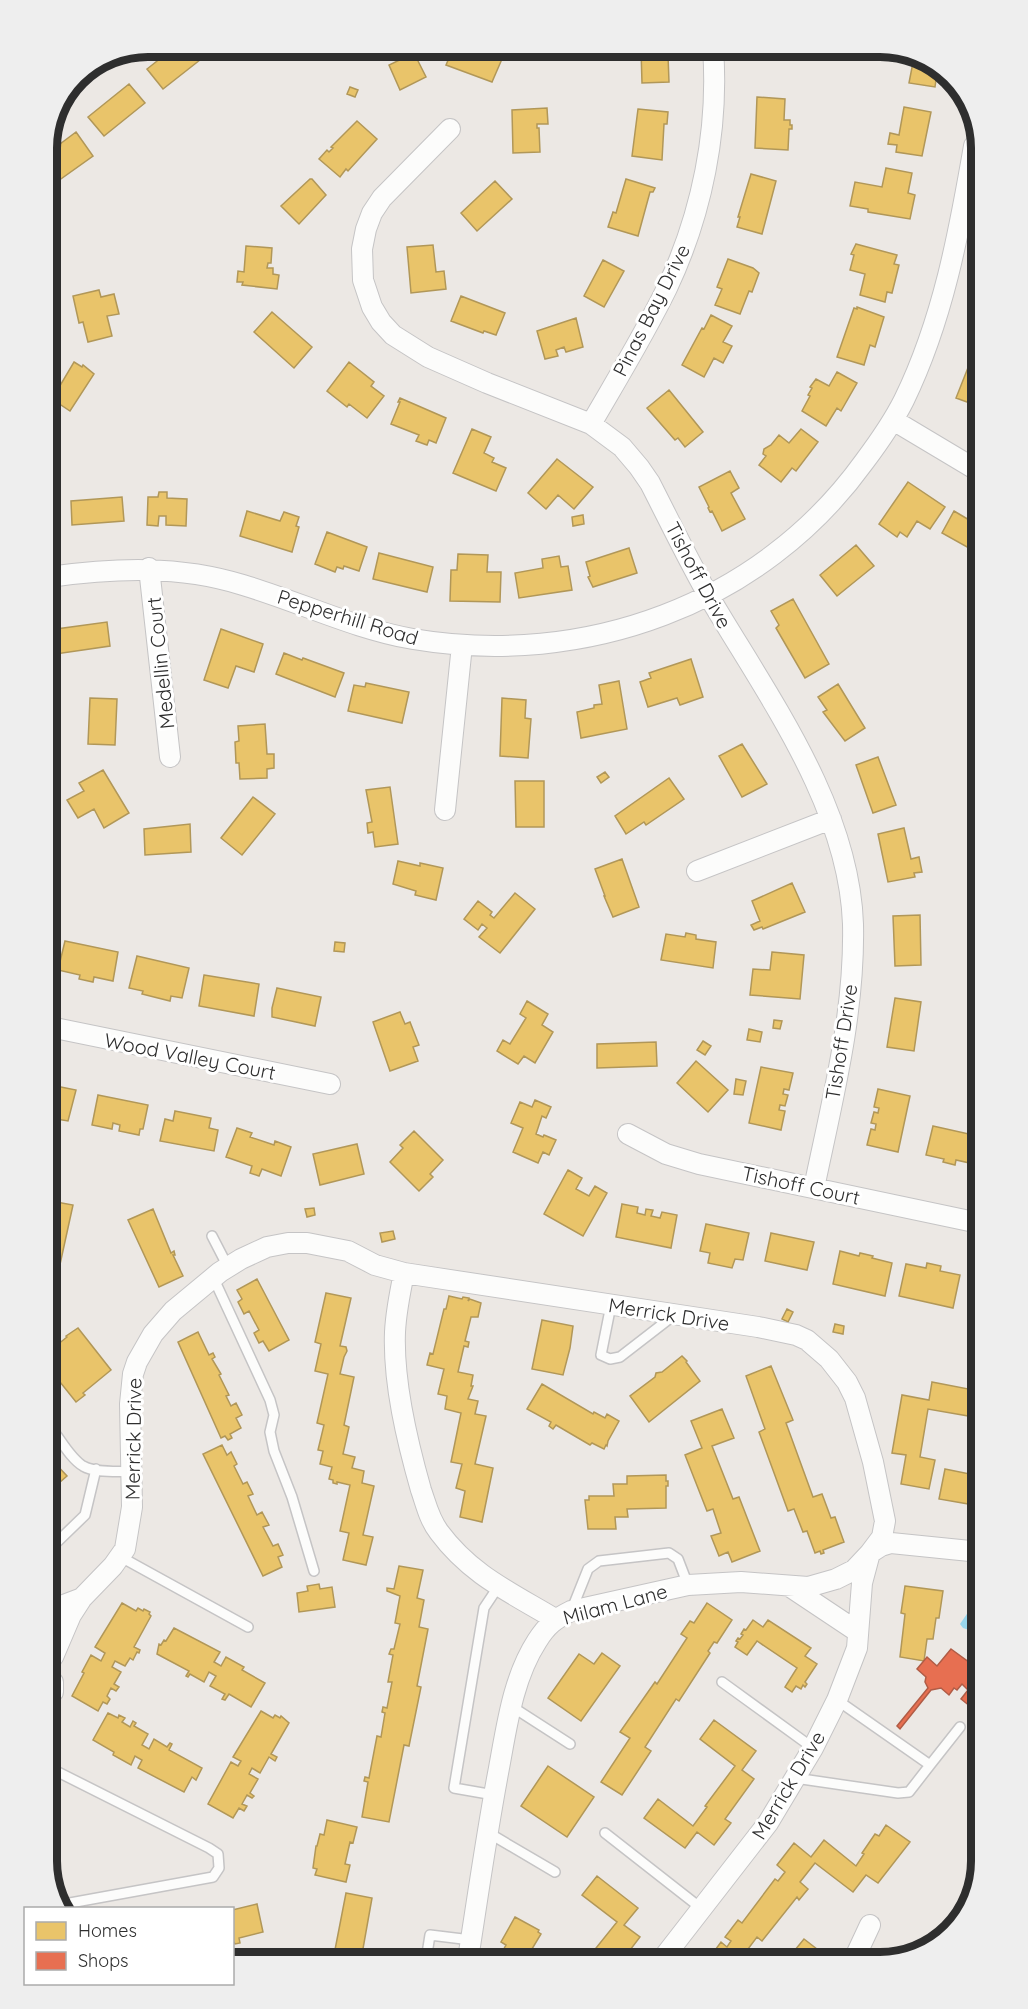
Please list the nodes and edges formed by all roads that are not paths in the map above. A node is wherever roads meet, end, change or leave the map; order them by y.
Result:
1 (713, 57) edge
2 (450, 129) dead end
3 (971, 162) edge
4 (893, 420) junction
5 (591, 424) junction
6 (971, 467) edge
7 (149, 568) junction
8 (57, 576) edge
9 (709, 596) junction
10 (462, 645) junction
11 (170, 757) dead end
12 (445, 810) dead end
13 (831, 819) junction
14 (697, 871) dead end
15 (57, 1028) edge
16 (330, 1084) dead end
17 (628, 1134) dead end
18 (814, 1188) junction
19 (971, 1221) edge
20 (212, 1236) dead end
21 (221, 1272) junction
22 (404, 1273) junction
23 (611, 1305) junction
24 (675, 1314) junction
25 (57, 1435) edge
26 (96, 1469) junction
27 (131, 1472) junction
28 (57, 1542) edge
29 (971, 1551) edge
30 (870, 1553) junction
31 (119, 1556) junction
32 (314, 1571) dead end
33 (688, 1585) junction
34 (789, 1586) junction
35 (498, 1587) junction
36 (82, 1598) junction
37 (57, 1607) edge
38 (563, 1615) junction
39 (248, 1626) dead end
40 (858, 1632) junction
41 (57, 1647) edge
42 (722, 1682) dead end
43 (837, 1700) junction
44 (511, 1706) junction
45 (960, 1727) dead end
46 (570, 1744) dead end
47 (813, 1748) junction
48 (930, 1765) junction
49 (57, 1772) edge
50 (795, 1778) junction
51 (494, 1795) junction
52 (487, 1832) junction
53 (605, 1833) dead end
54 (555, 1872) dead end
55 (68, 1903) edge
56 (702, 1909) junction
57 (870, 1925) dead end
58 (470, 1950) edge
59 (427, 1952) edge
60 (668, 1952) edge
61 (857, 1952) edge

1 - 5 street, Pinas Bay Drive
2 - 5 street, Tishoff Drive
3 - 4 street, Pepperhill Road
4 - 6 street
4 - 9 street, Pepperhill Road
5 - 9 street, Tishoff Drive
7 - 8 street, Pepperhill Road
7 - 10 street, Pepperhill Road
7 - 11 street, Medellin Court
9 - 10 street, Pepperhill Road
9 - 13 street, Tishoff Drive
10 - 12 street
13 - 14 street
13 - 18 street, Tishoff Drive
15 - 16 street, Wood Valley Court
17 - 18 street, Tishoff Court
18 - 19 street, Tishoff Court
20 - 21 lane
21 - 22 street, Merrick Drive
21 - 27 street, Merrick Drive
21 - 32 lane
22 - 23 street, Merrick Drive
22 - 35 street
23 - 24 street, Merrick Drive
23 - 24 lane
24 - 30 street, Merrick Drive
25 - 26 lane
26 - 27 lane
26 - 28 lane
27 - 31 street, Merrick Drive
29 - 30 street, Milam Lane
30 - 34 street, Milam Lane
30 - 40 street, Merrick Drive
31 - 36 street, Merrick Drive
31 - 39 lane
33 - 34 street, Milam Lane
33 - 38 street, Milam Lane
33 - 38 lane
34 - 40 street
35 - 38 street
35 - 51 lane
36 - 37 street, Merrick Drive
36 - 41 street, Merrick Drive
38 - 44 street, Milam Lane
40 - 43 street, Merrick Drive
42 - 47 lane
43 - 47 street, Merrick Drive
43 - 48 lane
44 - 46 lane
44 - 51 street, Milam Lane
45 - 48 lane
47 - 50 street, Merrick Drive
48 - 50 lane
49 - 55 lane
50 - 56 street, Merrick Drive
51 - 52 street, Milam Lane
52 - 54 lane
52 - 58 street, Milam Lane
53 - 56 lane
56 - 60 street, Merrick Drive
57 - 61 street
58 - 59 lane

